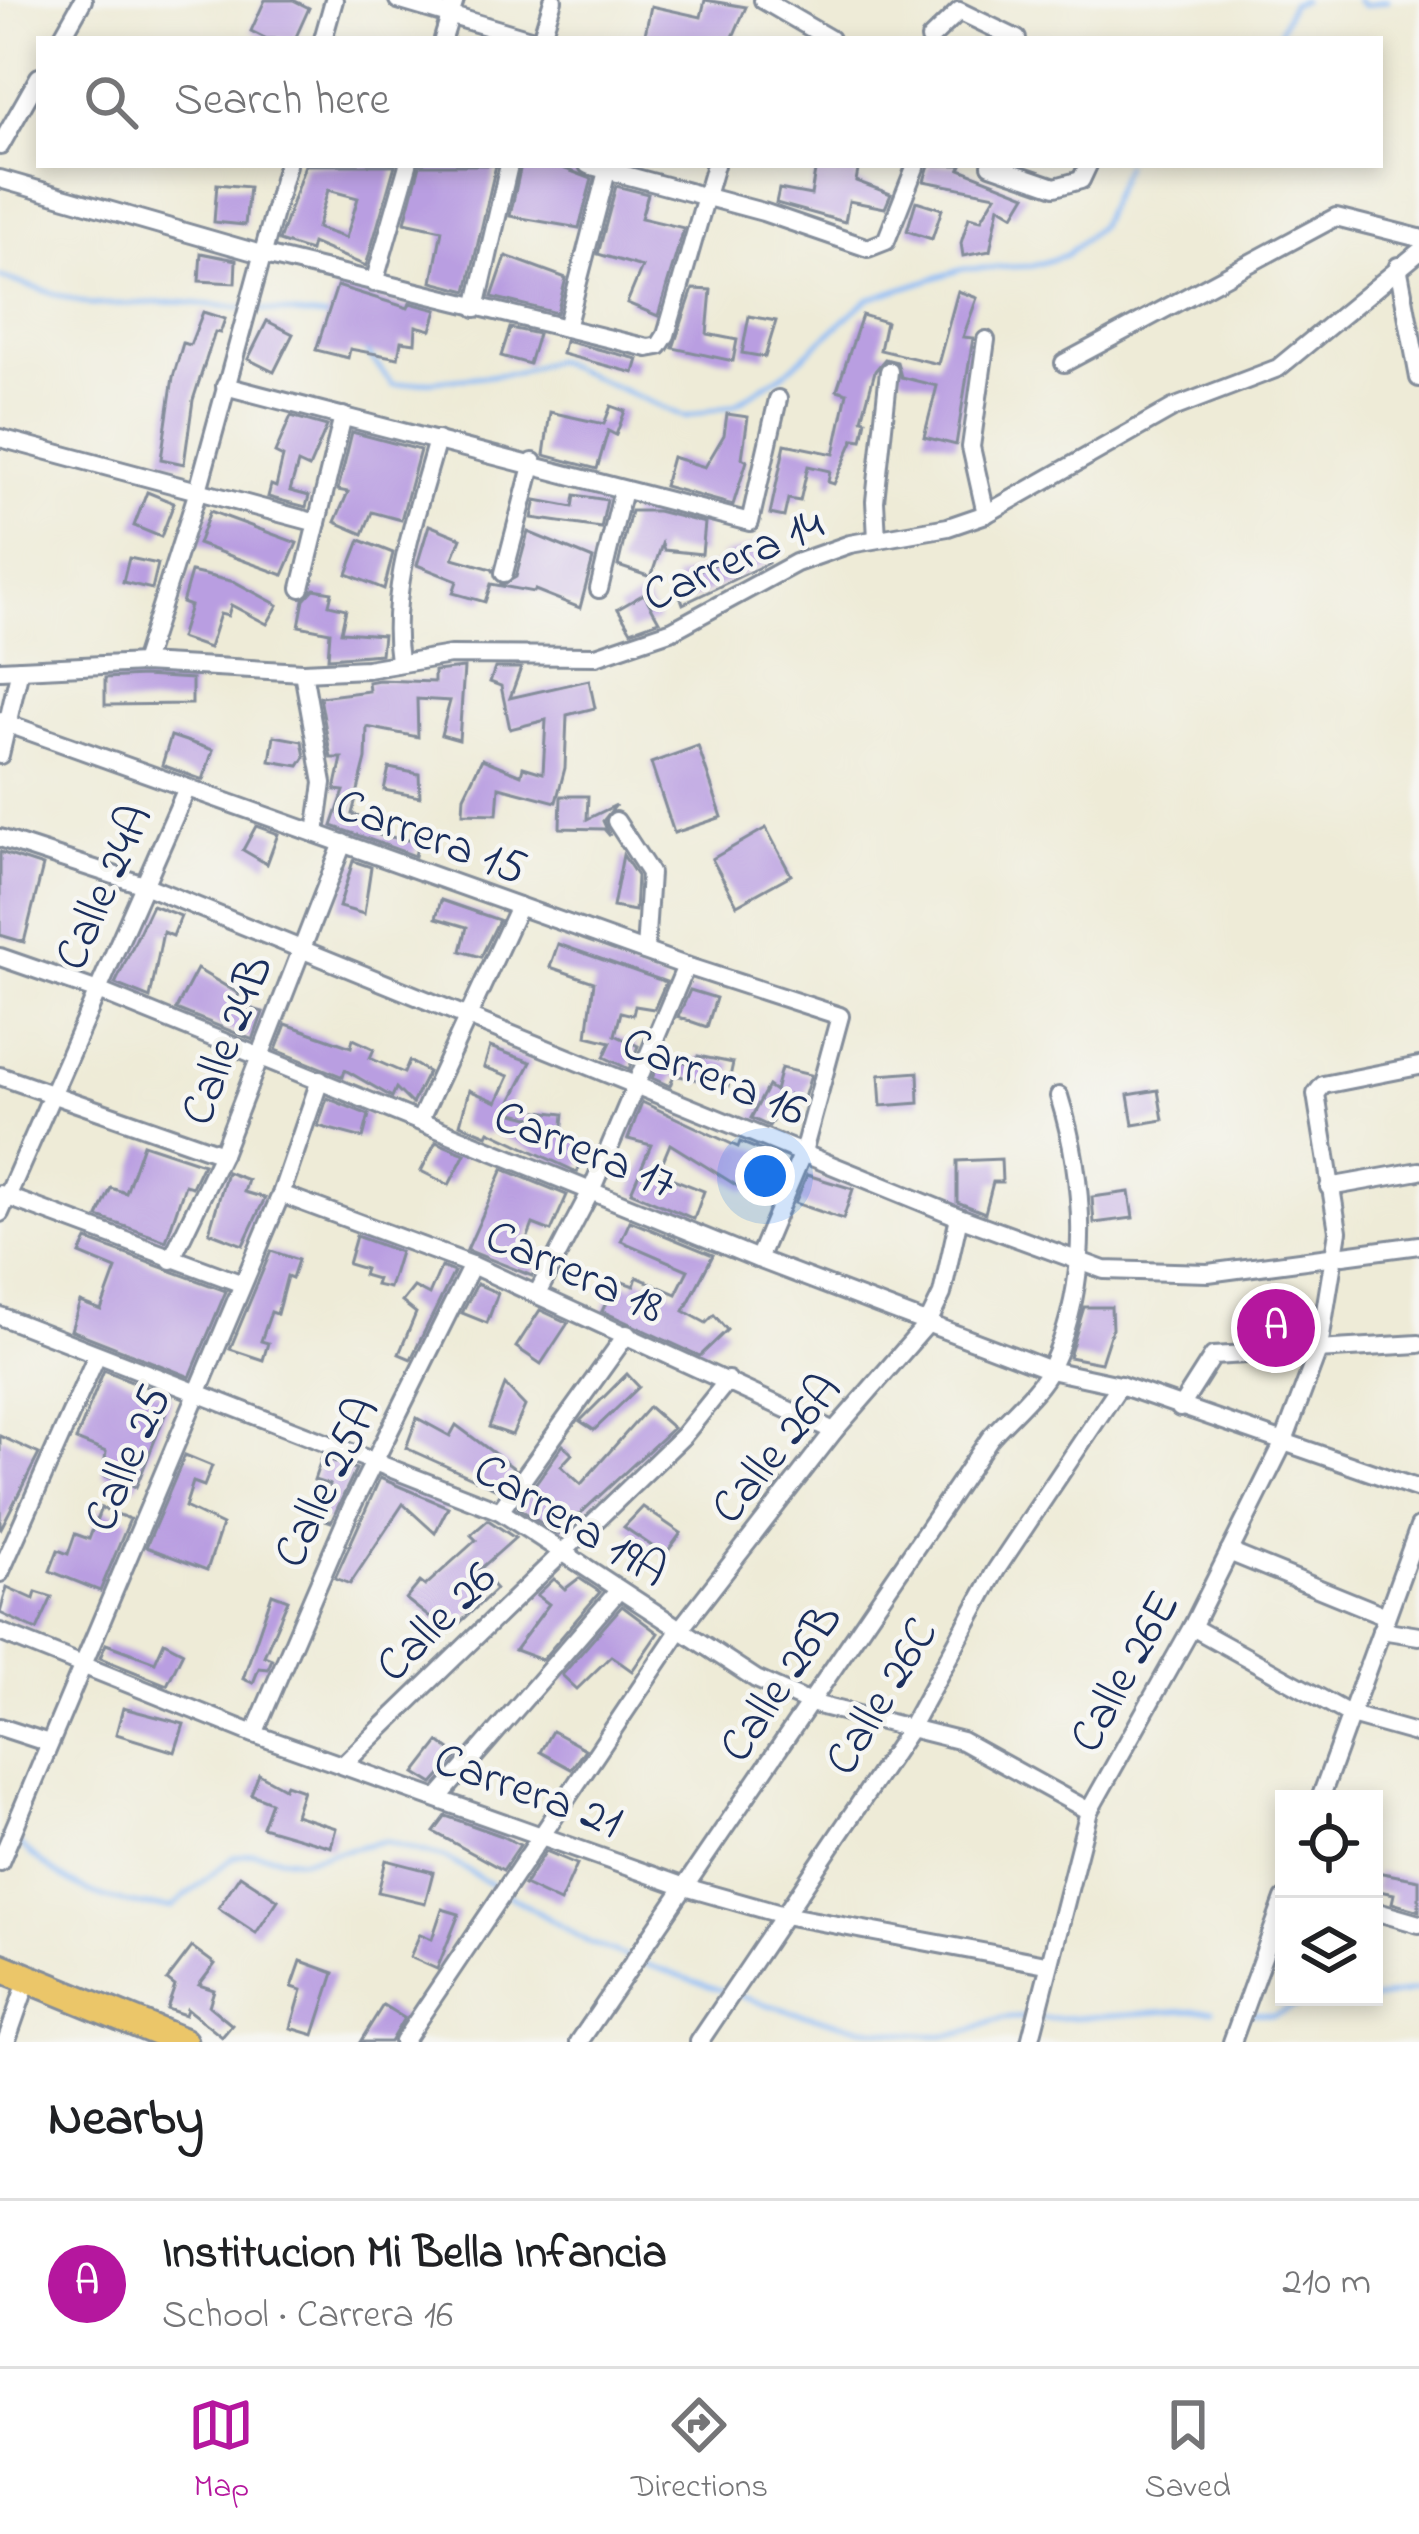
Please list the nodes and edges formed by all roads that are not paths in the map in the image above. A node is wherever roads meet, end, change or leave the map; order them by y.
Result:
1 (83, 0) edge
2 (334, 0) edge
3 (398, 0) edge
4 (553, 0) edge
5 (763, 0) edge
6 (452, 8) edge
7 (63, 36) edge
8 (324, 36) edge
9 (522, 36) edge
10 (542, 36) edge
11 (825, 36) edge
12 (933, 36) edge
13 (1011, 36) edge
14 (36, 84) edge
15 (0, 146) edge
16 (286, 168) edge
17 (407, 168) edge
18 (508, 168) edge
19 (598, 168) edge
20 (714, 168) edge
21 (915, 168) edge
22 (1001, 168) edge
23 (1087, 168) edge
24 (608, 171) junction
25 (0, 179) edge
26 (707, 196) junction
27 (1419, 238) edge
28 (1419, 252) edge
29 (261, 254) junction
30 (1398, 266) junction
31 (374, 283) junction
32 (476, 308) junction
33 (566, 328) junction
34 (986, 340) dead end
35 (1064, 363) dead end
36 (889, 370) dead end
37 (1419, 378) edge
38 (226, 386) junction
39 (778, 399) dead end
40 (343, 416) junction
41 (0, 438) edge
42 (437, 440) junction
43 (533, 462) junction
44 (623, 490) junction
45 (197, 494) junction
46 (986, 514) junction
47 (316, 524) junction
48 (877, 539) junction
49 (504, 572) dead end
50 (301, 588) dead end
51 (599, 589) dead end
52 (399, 661) junction
53 (143, 663) junction
54 (20, 669) junction
55 (0, 670) edge
56 (303, 672) junction
57 (4, 722) edge
58 (0, 755) edge
59 (187, 788) junction
60 (616, 821) dead end
61 (316, 833) junction
62 (0, 838) edge
63 (343, 843) junction
64 (144, 885) junction
65 (519, 906) junction
66 (302, 948) junction
67 (645, 951) junction
68 (0, 957) edge
69 (686, 966) junction
70 (98, 991) junction
71 (470, 1016) junction
72 (257, 1055) junction
73 (1419, 1066) edge
74 (0, 1076) edge
75 (320, 1080) junction
76 (635, 1084) junction
77 (51, 1096) junction
78 (1059, 1096) dead end
79 (420, 1120) junction
80 (803, 1152) junction
81 (222, 1154) junction
82 (1419, 1171) edge
83 (1329, 1187) junction
84 (590, 1191) junction
85 (280, 1194) junction
86 (2, 1201) edge
87 (959, 1217) junction
88 (1419, 1245) edge
89 (1338, 1256) junction
90 (758, 1259) junction
91 (171, 1260) junction
92 (1082, 1262) junction
93 (472, 1265) junction
94 (240, 1283) junction
95 (536, 1294) junction
96 (0, 1316) edge
97 (928, 1323) junction
98 (627, 1334) junction
99 (1419, 1344) edge
100 (1318, 1348) junction
101 (96, 1357) junction
102 (1050, 1370) junction
103 (728, 1380) junction
104 (1120, 1385) junction
105 (194, 1395) junction
106 (1180, 1408) junction
107 (833, 1431) junction
108 (1283, 1444) junction
109 (379, 1459) junction
110 (1419, 1490) edge
111 (500, 1511) junction
112 (1419, 1527) edge
113 (562, 1550) junction
114 (1229, 1552) junction
115 (0, 1573) edge
116 (620, 1591) junction
117 (1384, 1623) junction
118 (681, 1628) junction
119 (1192, 1628) junction
120 (0, 1632) edge
121 (1419, 1636) edge
122 (80, 1666) junction
123 (810, 1703) junction
124 (1351, 1714) junction
125 (0, 1727) edge
126 (909, 1730) junction
127 (254, 1734) junction
128 (1419, 1734) edge
129 (49, 1743) junction
130 (346, 1762) junction
131 (1323, 1790) edge
132 (440, 1796) junction
133 (1089, 1810) junction
134 (539, 1834) junction
135 (0, 1862) edge
136 (685, 1886) junction
137 (1383, 1914) edge
138 (784, 1915) junction
139 (1275, 1924) edge
140 (1419, 1924) edge
141 (1046, 1964) junction
142 (0, 1967) edge
143 (28, 1978) junction
144 (6, 2042) edge
145 (183, 2042) edge
146 (404, 2042) edge
147 (579, 2042) edge
148 (699, 2042) edge
149 (1030, 2042) edge
150 (1232, 2042) edge

1 - 7 street
2 - 8 street
3 - 6 street
4 - 10 street
5 - 11 street
6 - 9 street
12 - 13 street
14 - 15 street
16 - 29 street
17 - 31 street
18 - 32 street
19 - 24 street
20 - 26 street
21 - 26 street
22 - 23 street
24 - 26 street
24 - 33 street
25 - 29 street
26 - 33 street
27 - 35 street
28 - 30 street, Carrera 14
29 - 31 street
29 - 38 street
30 - 37 street
30 - 46 street, Carrera 14
31 - 32 street
32 - 33 street
34 - 46 street
36 - 48 street
38 - 40 street
38 - 45 street
39 - 44 street
40 - 42 street
40 - 47 street
41 - 45 street
42 - 43 street
42 - 52 street
43 - 44 street
43 - 49 street
44 - 51 street
45 - 47 street
45 - 53 street
46 - 48 street, Carrera 14
47 - 50 street
48 - 52 street, Carrera 14
52 - 56 street, Carrera 14
53 - 54 street, Carrera 14
53 - 56 street, Carrera 14
54 - 55 street, Carrera 14
54 - 57 street
56 - 61 street
57 - 58 street
57 - 59 street, Carrera 15
59 - 61 street, Carrera 15
59 - 64 street, Calle 24A
60 - 67 street
61 - 63 street, Carrera 15
62 - 64 street, Carrera 16
63 - 65 street, Carrera 15
63 - 66 street, Calle 24B
64 - 66 street, Carrera 16
64 - 70 street, Calle 24A
65 - 67 street, Carrera 15
65 - 71 street
66 - 71 street, Carrera 16
66 - 72 street, Calle 24B
67 - 69 street, Carrera 15
68 - 70 street, Carrera 17
69 - 76 street
69 - 80 street, Carrera 15
70 - 72 street, Carrera 17
70 - 77 street, Calle 24A
71 - 76 street, Carrera 16
71 - 79 street
72 - 75 street, Carrera 17
72 - 81 street, Calle 24B
73 - 83 street, Calle 26E
74 - 77 street
75 - 79 street, Carrera 17
75 - 85 street, Calle 25
76 - 80 street, Carrera 16
76 - 84 street
77 - 81 street
77 - 86 street, Calle 24A
78 - 92 street
79 - 84 street, Carrera 17
80 - 87 street, Carrera 16
80 - 90 street
81 - 91 street, Calle 24B
82 - 83 street
83 - 89 street, Calle 26E
84 - 90 street, Carrera 17
84 - 95 street
85 - 93 street, Carrera 18
85 - 94 street, Calle 25
86 - 91 street
87 - 92 street, Carrera 16
87 - 97 street
88 - 89 street, Carrera 16
89 - 92 street, Carrera 16
89 - 100 street, Calle 26E
90 - 97 street, Carrera 17
91 - 94 street
92 - 102 street
93 - 95 street, Carrera 18
93 - 109 street, Calle 25A
94 - 105 street, Calle 25
95 - 98 street, Carrera 18
96 - 101 street, Carrera 19A
97 - 102 street, Carrera 17
97 - 107 street, Calle 26A
98 - 103 street, Carrera 18
98 - 111 street, Calle 26
99 - 100 street
100 - 106 street
100 - 108 street, Calle 26E
101 - 105 street, Carrera 19A
101 - 115 street
102 - 104 street, Carrera 17
102 - 123 street, Calle 26B
103 - 107 street, Carrera 18
103 - 113 street, Calle 26
104 - 106 street, Carrera 17
104 - 126 street, Calle 26C
105 - 109 street, Carrera 19A
105 - 122 street, Calle 25
106 - 108 street, Carrera 17
107 - 118 street, Calle 26A
108 - 110 street, Carrera 17
108 - 114 street, Calle 26E
109 - 111 street, Carrera 19A
109 - 127 street, Calle 25A
111 - 113 street, Carrera 19A
112 - 117 street
113 - 116 street, Carrera 19A
113 - 130 street, Calle 26
114 - 117 street
114 - 119 street, Calle 26E
116 - 118 street, Carrera 19A
116 - 132 street
117 - 121 street
117 - 124 street
118 - 123 street, Carrera 19A
118 - 134 street, Calle 26A
119 - 124 street
119 - 133 street, Calle 26E
120 - 122 street, Carrera 21
122 - 127 street, Carrera 21
122 - 129 street, Calle 25
123 - 126 street, Carrera 19A
123 - 136 street, Calle 26B
124 - 128 street
124 - 131 street
125 - 129 street
126 - 133 street, Carrera 19A
126 - 138 street, Calle 26C
127 - 130 street, Carrera 21
129 - 135 street, Calle 25
130 - 132 street, Carrera 21
132 - 134 street, Carrera 21
133 - 141 street, Calle 26E
134 - 136 street, Carrera 21
134 - 146 street, Calle 26A
136 - 138 street, Carrera 21
136 - 147 street, Calle 26B
137 - 140 street
138 - 141 street, Carrera 21
138 - 148 street, Calle 26C
139 - 150 street
141 - 149 street, Calle 26E
142 - 143 main road
143 - 144 street
143 - 145 main road

